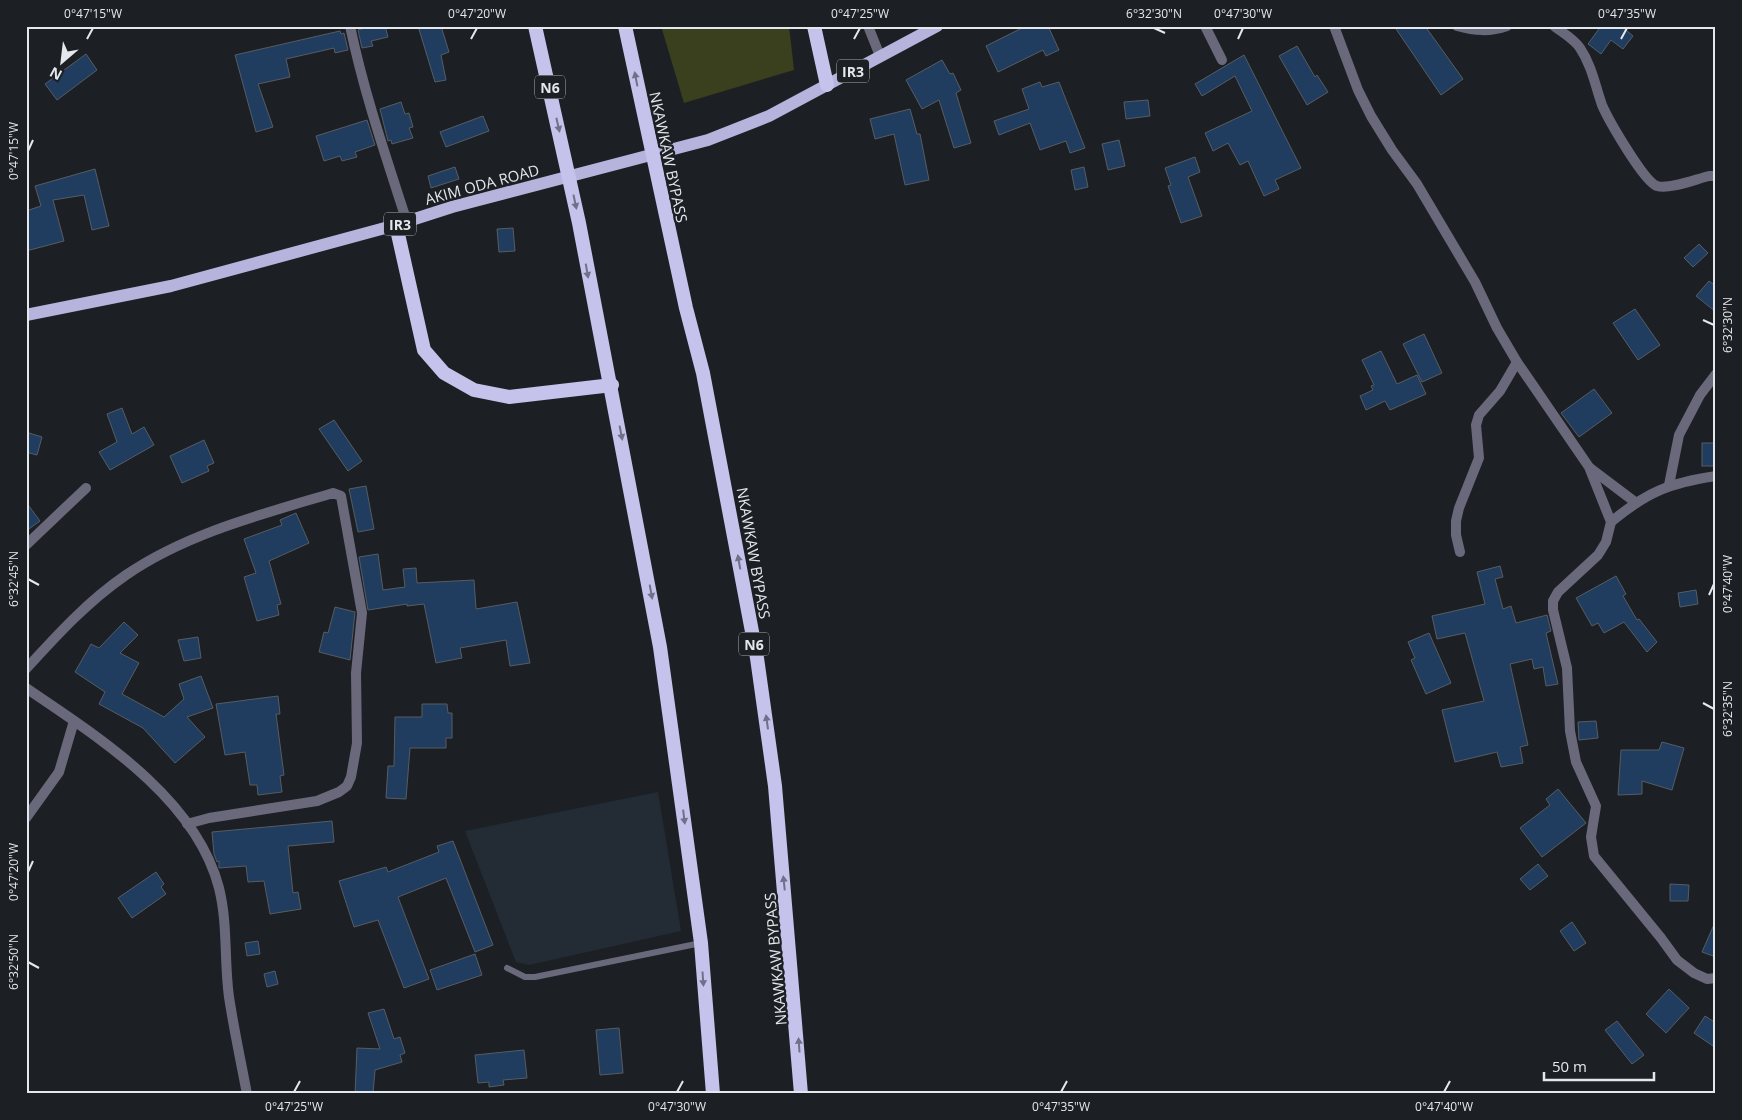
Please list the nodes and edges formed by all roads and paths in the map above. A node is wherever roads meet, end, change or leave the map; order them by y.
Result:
1 (350, 26) edge
2 (535, 26) edge
3 (625, 26) edge
4 (814, 26) edge
5 (868, 26) edge
6 (937, 26) edge
7 (1205, 26) edge
8 (1334, 26) edge
9 (1457, 26) edge
10 (1507, 26) edge
11 (1554, 26) edge
12 (880, 56) junction
13 (1222, 60) dead end
14 (827, 84) junction
15 (1716, 176) edge
16 (401, 223) junction
17 (26, 315) edge
18 (1517, 362) junction
19 (1716, 374) edge
20 (612, 385) junction
21 (1589, 467) junction
22 (1716, 476) edge
23 (1669, 485) junction
24 (86, 488) dead end
25 (1635, 502) junction
26 (1611, 522) junction
27 (26, 545) edge
28 (1460, 552) dead end
29 (26, 669) edge
30 (26, 688) edge
31 (74, 720) junction
32 (26, 818) edge
33 (187, 824) junction
34 (701, 943) junction
35 (507, 968) dead end
36 (1716, 978) edge
37 (247, 1094) edge
38 (713, 1094) edge
39 (801, 1094) edge

1 - 16 street
2 -> 20 highway, N6
39 -> 3 highway, NKAWKAW BYPASS / N6
4 - 14 highway
5 - 12 street
6 - 12 main road, IR3
7 - 13 street
8 - 18 street
9 - 10 street
11 - 15 street
12 - 14 main road, IR3
14 - 16 main road, AKIM ODA ROAD / IR3
16 - 17 main road, AKIM ODA ROAD / IR3
16 - 20 highway
18 - 21 street
18 - 28 street
19 - 23 street
20 -> 34 highway, N6
21 - 25 street
21 - 26 street
22 - 23 street
23 - 25 street
24 - 27 street
25 - 26 street
26 - 36 street
29 - 33 street
30 - 31 street
31 - 32 street
31 - 33 street
33 - 37 street
34 - 35 lane
34 -> 38 highway, N6

